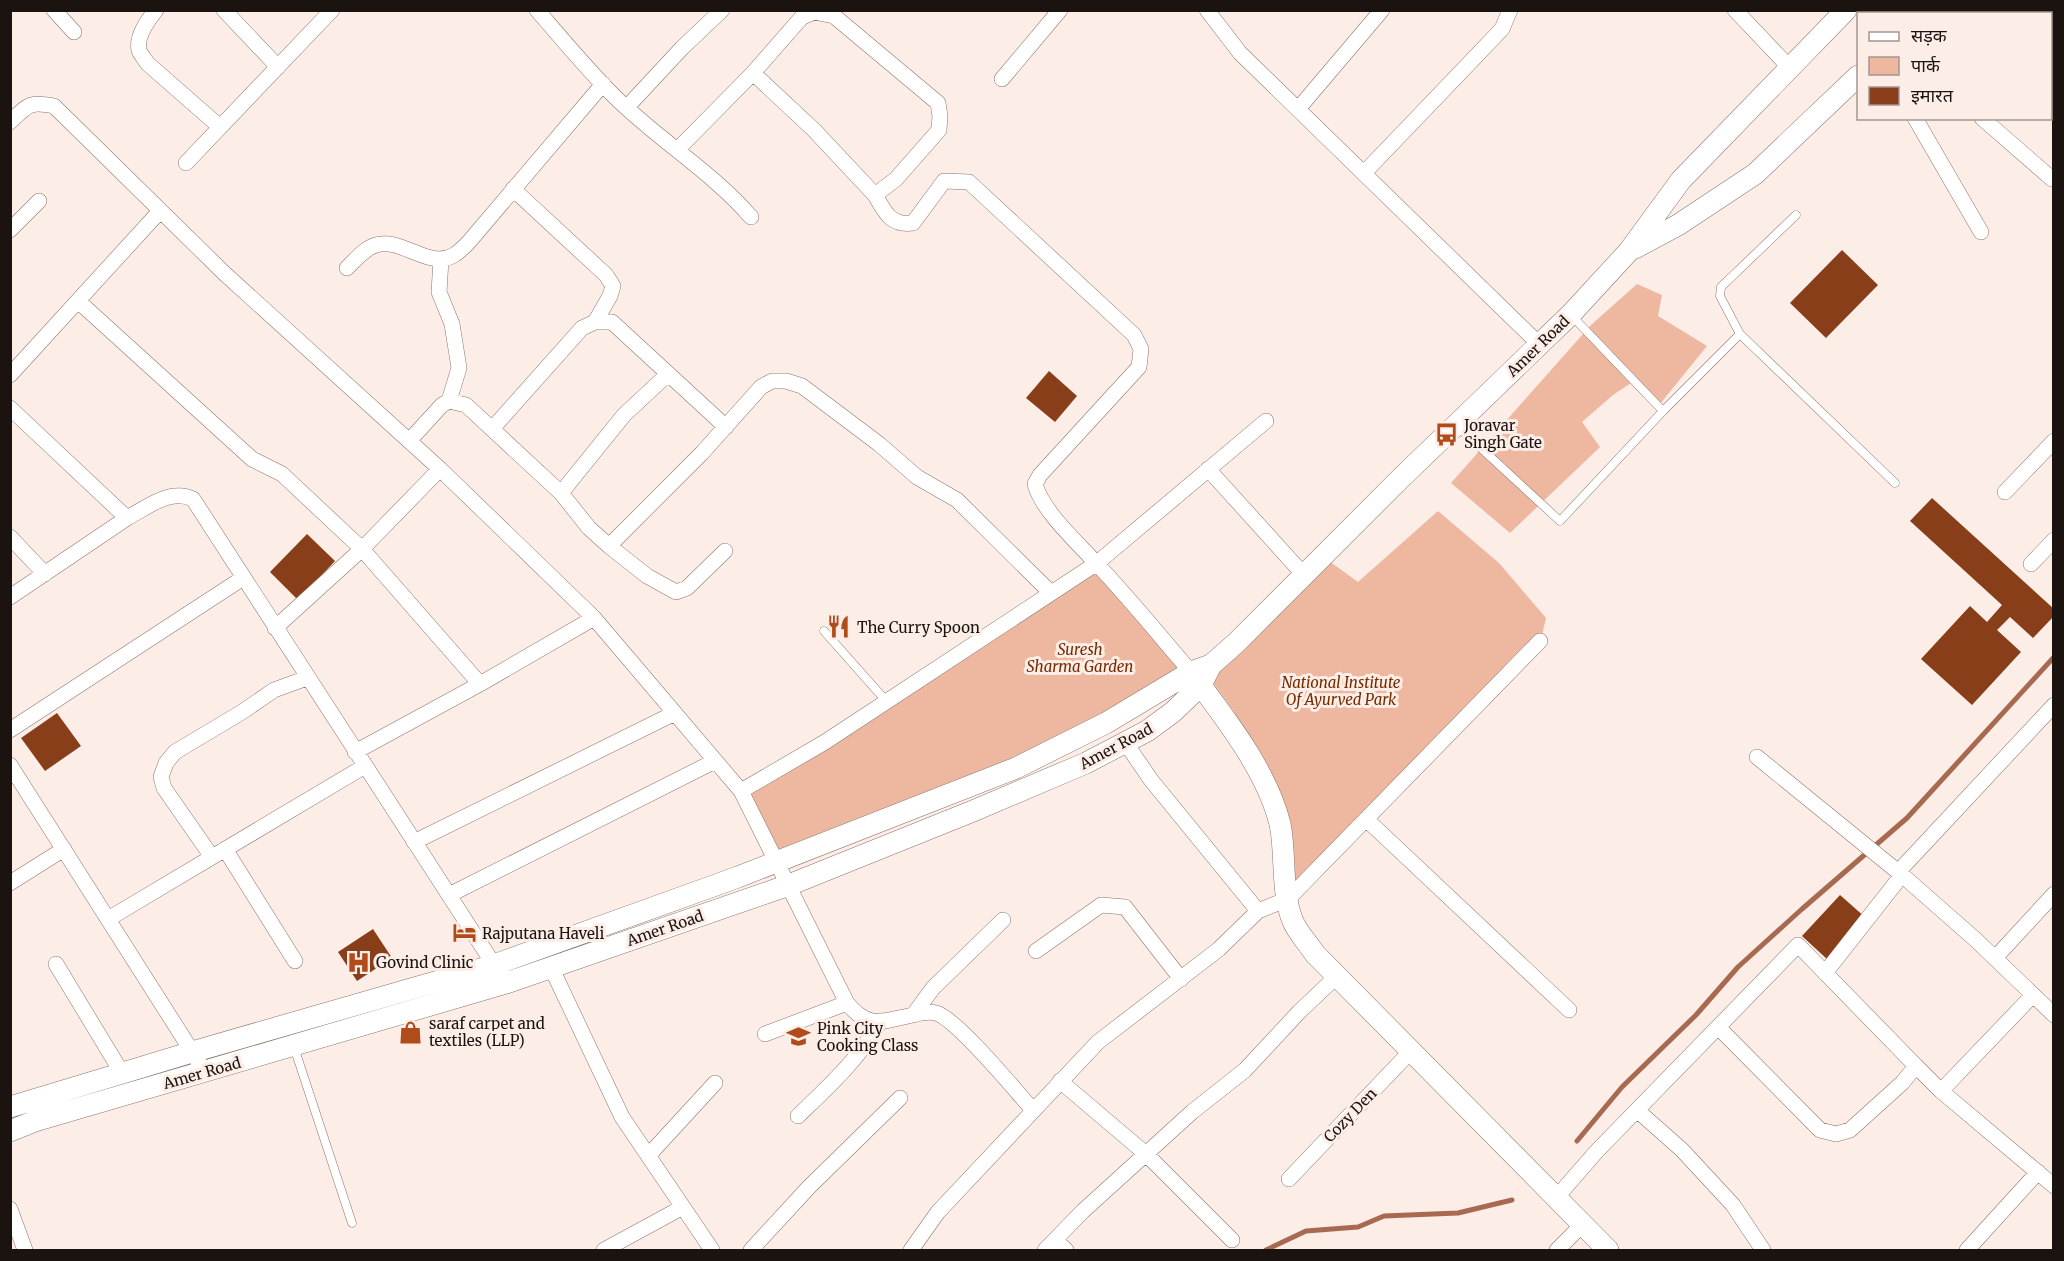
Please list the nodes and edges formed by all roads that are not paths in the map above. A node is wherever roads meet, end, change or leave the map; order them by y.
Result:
1 (54, 10) edge
2 (156, 10) edge
3 (224, 10) edge
4 (332, 10) edge
5 (537, 10) edge
6 (722, 10) edge
7 (1060, 10) edge
8 (1207, 10) edge
9 (1382, 10) edge
10 (1510, 10) edge
11 (1735, 10) edge
12 (1846, 10) edge
13 (74, 32) dead end
14 (278, 67) junction
15 (1790, 68) junction
16 (753, 73) junction
17 (1857, 77) edge
18 (1002, 79) dead end
19 (603, 84) junction
20 (627, 107) junction
21 (1298, 109) junction
22 (1916, 120) edge
23 (1984, 120) edge
24 (10, 122) edge
25 (220, 127) junction
26 (677, 150) junction
27 (186, 163) dead end
28 (1364, 173) junction
29 (2052, 179) dead end
30 (513, 189) junction
31 (875, 195) junction
32 (39, 201) dead end
33 (160, 211) junction
34 (1796, 215) dead end
35 (751, 217) dead end
36 (10, 230) edge
37 (1981, 232) dead end
38 (1629, 251) junction
39 (441, 260) junction
40 (346, 268) dead end
41 (78, 301) junction
42 (1571, 314) junction
43 (595, 322) junction
44 (1740, 334) junction
45 (1539, 344) junction
46 (668, 374) junction
47 (10, 375) edge
48 (449, 401) junction
49 (10, 408) edge
50 (1663, 411) junction
51 (1266, 421) dead end
52 (1455, 425) junction
53 (726, 427) junction
54 (492, 429) junction
55 (409, 441) junction
56 (2054, 441) edge
57 (440, 469) junction
58 (1208, 469) junction
59 (1895, 483) dead end
60 (2005, 492) dead end
61 (561, 493) junction
62 (127, 518) junction
63 (10, 537) edge
64 (2054, 540) edge
65 (609, 546) junction
66 (362, 549) junction
67 (725, 552) dead end
68 (1097, 563) junction
69 (2031, 564) dead end
70 (45, 574) junction
71 (1304, 575) junction
72 (243, 578) junction
73 (1052, 593) junction
74 (10, 597) edge
75 (594, 618) junction
76 (276, 628) junction
77 (824, 631) dead end
78 (1540, 641) dead end
79 (308, 678) junction
80 (1196, 679) junction
81 (480, 684) junction
82 (887, 702) junction
83 (2054, 705) edge
84 (675, 713) junction
85 (10, 730) edge
86 (1125, 742) junction
87 (356, 752) junction
88 (1757, 758) dead end
89 (715, 761) junction
90 (10, 765) edge
91 (365, 766) junction
92 (741, 791) junction
93 (1366, 819) junction
94 (414, 842) junction
95 (64, 849) junction
96 (218, 853) junction
97 (777, 862) junction
98 (1895, 870) junction
99 (10, 883) edge
100 (789, 885) junction
101 (2054, 894) edge
102 (449, 895) junction
103 (1288, 898) junction
104 (1258, 911) junction
105 (108, 919) junction
106 (1003, 920) dead end
107 (1036, 951) dead end
108 (1995, 958) junction
109 (295, 961) dead end
110 (56, 964) dead end
111 (494, 965) junction
112 (550, 967) junction
113 (1825, 973) junction
114 (1337, 976) junction
115 (1181, 979) junction
116 (506, 983) junction
117 (2033, 995) junction
118 (847, 1003) junction
119 (1569, 1010) dead end
120 (914, 1014) junction
121 (2054, 1015) edge
122 (880, 1022) junction
123 (1719, 1028) junction
124 (765, 1034) dead end
125 (294, 1046) junction
126 (1411, 1051) junction
127 (192, 1052) junction
128 (1916, 1066) junction
129 (123, 1072) junction
130 (205, 1072) junction
131 (1060, 1081) junction
132 (716, 1083) dead end
133 (1941, 1091) junction
134 (900, 1098) dead end
135 (10, 1107) edge
136 (1034, 1110) junction
137 (1638, 1110) junction
138 (798, 1116) dead end
139 (10, 1131) edge
140 (1146, 1154) junction
141 (648, 1156) junction
142 (2038, 1172) junction
143 (1289, 1179) dead end
144 (2054, 1186) edge
145 (1551, 1193) junction
146 (683, 1207) junction
147 (10, 1209) edge
148 (352, 1223) dead end
149 (1582, 1225) junction
150 (1232, 1240) dead end
151 (1056, 1247) edge
152 (25, 1251) edge
153 (604, 1251) edge
154 (712, 1251) edge
155 (752, 1251) edge
156 (911, 1251) edge
157 (1557, 1251) edge
158 (1608, 1251) edge
159 (1763, 1251) edge
160 (1966, 1251) edge

1 - 13 street
2 - 25 street
3 - 14 street
4 - 14 street
5 - 19 street
6 - 20 street
7 - 18 street
8 - 21 street
9 - 21 street
10 - 28 street
11 - 15 street
12 - 15 main road, Amer Road
14 - 25 street
15 - 38 main road, Amer Road
16 - 26 street
16 - 31 street
16 - 31 street
17 - 38 main road
19 - 20 street
19 - 30 street
20 - 26 street
21 - 28 street
22 - 37 street
23 - 29 street
24 - 33 street
25 - 27 street
26 - 35 street
28 - 45 street
30 - 39 street
30 - 43 street
31 - 68 street
32 - 36 street
33 - 41 street
33 - 55 street
34 - 44 lane
38 - 42 main road, Amer Road
39 - 40 street
39 - 48 street
41 - 47 street
41 - 66 street
42 - 45 main road, Amer Road
42 - 50 lane
43 - 46 street
43 - 54 street
44 - 50 lane
44 - 59 lane
45 - 52 main road, Amer Road
46 - 53 street
46 - 61 street
48 - 54 street
48 - 55 street
49 - 62 street
50 - 52 lane
51 - 58 street
52 - 71 main road, Amer Road
53 - 65 street
53 - 73 street
54 - 61 street
55 - 57 street
56 - 60 street
57 - 66 street
57 - 75 street
58 - 68 street
58 - 71 street
61 - 65 street
62 - 70 street
62 - 72 street
63 - 70 street
64 - 69 street
65 - 67 street
66 - 76 street
66 - 81 street
68 - 73 street
68 - 80 street
70 - 74 street
71 - 80 main road, Amer Road
72 - 76 street
72 - 85 street
73 - 82 street
75 - 81 street
75 - 84 street
76 - 79 street
77 - 82 lane
78 - 93 street
79 - 87 street
79 - 96 street
80 - 86 main road, Amer Road
80 - 97 main road, Amer Road
80 - 103 main road
81 - 87 street
82 - 92 street
83 - 98 street
84 - 89 street
84 - 94 street
86 - 100 main road, Amer Road
86 - 104 street
87 - 91 street
88 - 98 street
89 - 92 street
89 - 102 street
90 - 95 street
91 - 94 street
91 - 96 street
92 - 97 street
93 - 103 street
93 - 119 street
94 - 102 street
95 - 99 street
95 - 105 street
96 - 105 street
96 - 109 street
97 - 100 street
97 - 111 main road, Amer Road
98 - 108 street
98 - 113 street
100 - 112 main road, Amer Road
100 - 118 street
101 - 108 street
102 - 111 street
103 - 104 street
103 - 114 main road
104 - 115 street
105 - 127 street
106 - 120 street
107 - 115 street
108 - 117 street
110 - 129 street
111 - 116 street
111 - 127 main road, Amer Road
112 - 116 main road, Amer Road
112 - 141 street
113 - 123 street
113 - 128 street
114 - 126 main road
114 - 140 street
115 - 131 street
116 - 125 main road, Amer Road
117 - 121 street
117 - 133 street
118 - 122 street
118 - 124 street
120 - 122 street
120 - 136 street
122 - 138 street
123 - 128 street
123 - 137 street
125 - 130 main road, Amer Road
125 - 148 lane
126 - 143 street, Cozy Den
126 - 145 main road
127 - 129 main road, Amer Road
127 - 130 street
128 - 133 street
129 - 135 main road, Amer Road
130 - 139 main road, Amer Road
131 - 136 street
131 - 140 street
132 - 141 street
133 - 142 street
134 - 155 street
136 - 156 street
137 - 145 street
137 - 159 street
140 - 150 street
140 - 151 street
141 - 146 street
142 - 144 street
142 - 160 street
145 - 149 main road
146 - 153 street
146 - 154 street
147 - 152 street
149 - 157 street
149 - 158 main road

